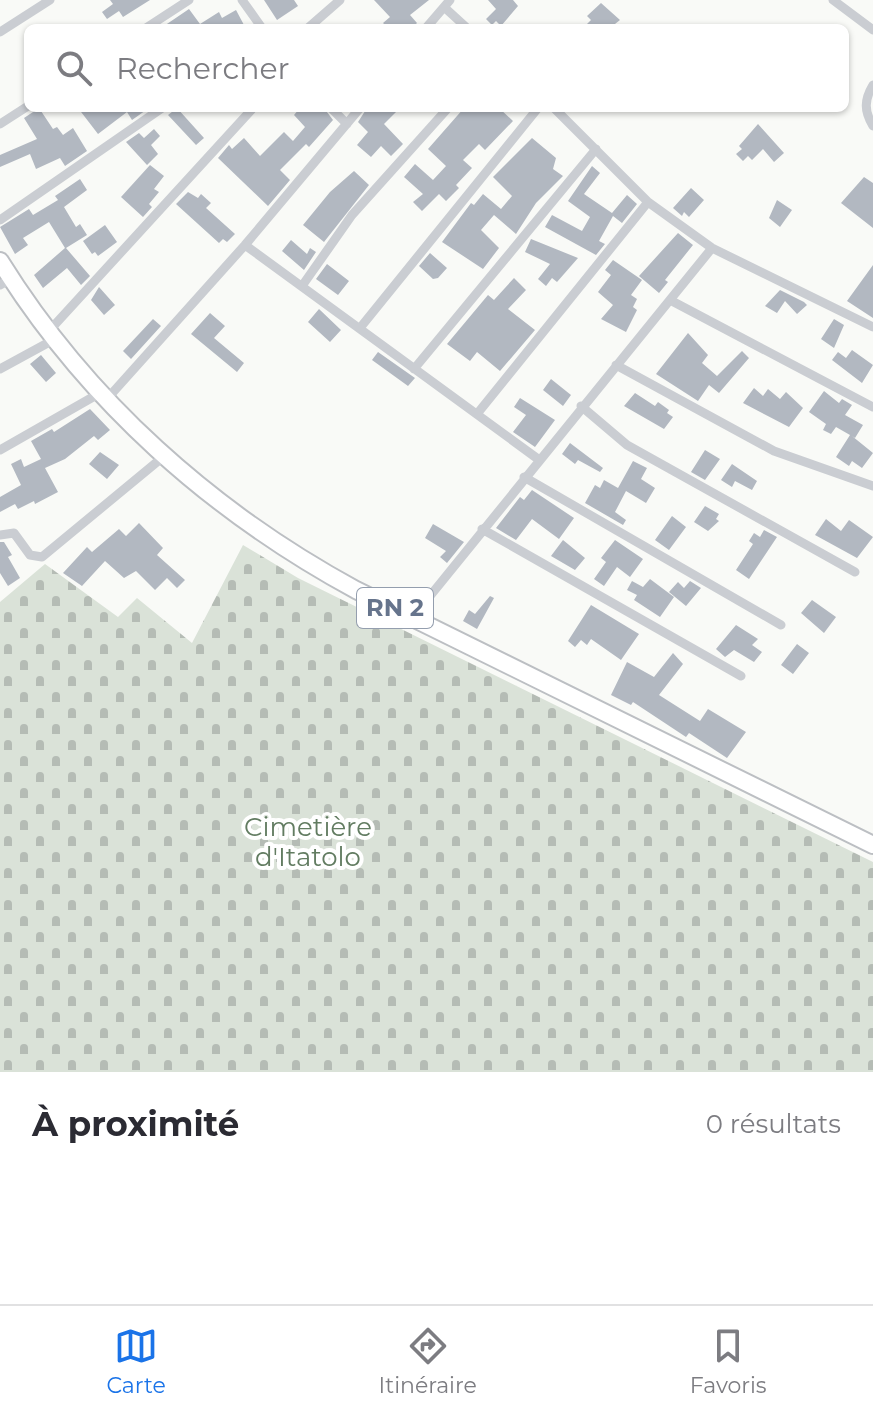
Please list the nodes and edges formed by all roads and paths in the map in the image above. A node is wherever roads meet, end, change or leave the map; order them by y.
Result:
1 (50, 0) edge
2 (189, 0) edge
3 (242, 0) edge
4 (340, 0) edge
5 (833, 0) edge
6 (447, 4) edge
7 (152, 24) edge
8 (259, 24) edge
9 (313, 24) edge
10 (430, 24) edge
11 (464, 24) edge
12 (873, 30) edge
13 (0, 32) edge
14 (873, 85) edge
15 (24, 109) edge
16 (156, 112) edge
17 (249, 112) edge
18 (335, 112) edge
19 (357, 112) edge
20 (444, 112) edge
21 (535, 112) edge
22 (558, 112) edge
23 (0, 124) edge
24 (347, 124) junction
25 (873, 126) edge
26 (596, 149) junction
27 (648, 202) junction
28 (0, 220) edge
29 (245, 245) junction
30 (712, 248) junction
31 (0, 261) edge
32 (6, 282) edge
33 (302, 286) junction
34 (670, 300) junction
35 (873, 327) edge
36 (360, 328) junction
37 (52, 335) junction
38 (616, 365) junction
39 (0, 369) edge
40 (414, 369) junction
41 (103, 396) junction
42 (581, 406) junction
43 (873, 407) edge
44 (477, 414) junction
45 (0, 450) edge
46 (163, 457) junction
47 (538, 459) junction
48 (524, 477) junction
49 (873, 486) edge
50 (482, 529) junction
51 (0, 535) edge
52 (855, 572) dead end
53 (413, 617) junction
54 (781, 625) dead end
55 (741, 676) dead end
56 (873, 845) edge

1 - 13 street
2 - 7 street
3 - 8 street
4 - 9 street
5 - 12 street
6 - 10 street
6 - 11 street
14 - 25 street
15 - 23 street
16 - 28 street
17 - 37 street
18 - 24 street
19 - 24 street
20 - 33 street
21 - 36 street
22 - 26 street
24 - 29 street
26 - 27 street
26 - 40 street
27 - 30 street
27 - 44 street
29 - 33 street
29 - 41 street
30 - 34 street
30 - 35 street
31 - 32 highway, RN 2
32 - 37 highway, RN 2
33 - 36 street
34 - 38 street
34 - 43 street
36 - 40 street
37 - 39 street
37 - 41 highway, RN 2
38 - 42 street
38 - 49 street
40 - 44 street
41 - 45 street
41 - 46 highway, RN 2
42 - 47 street
42 - 52 street
44 - 47 street
46 - 51 street
46 - 53 highway, RN 2
47 - 48 street
48 - 50 street
48 - 54 street
50 - 53 street
50 - 55 street
53 - 56 highway, RN 2

